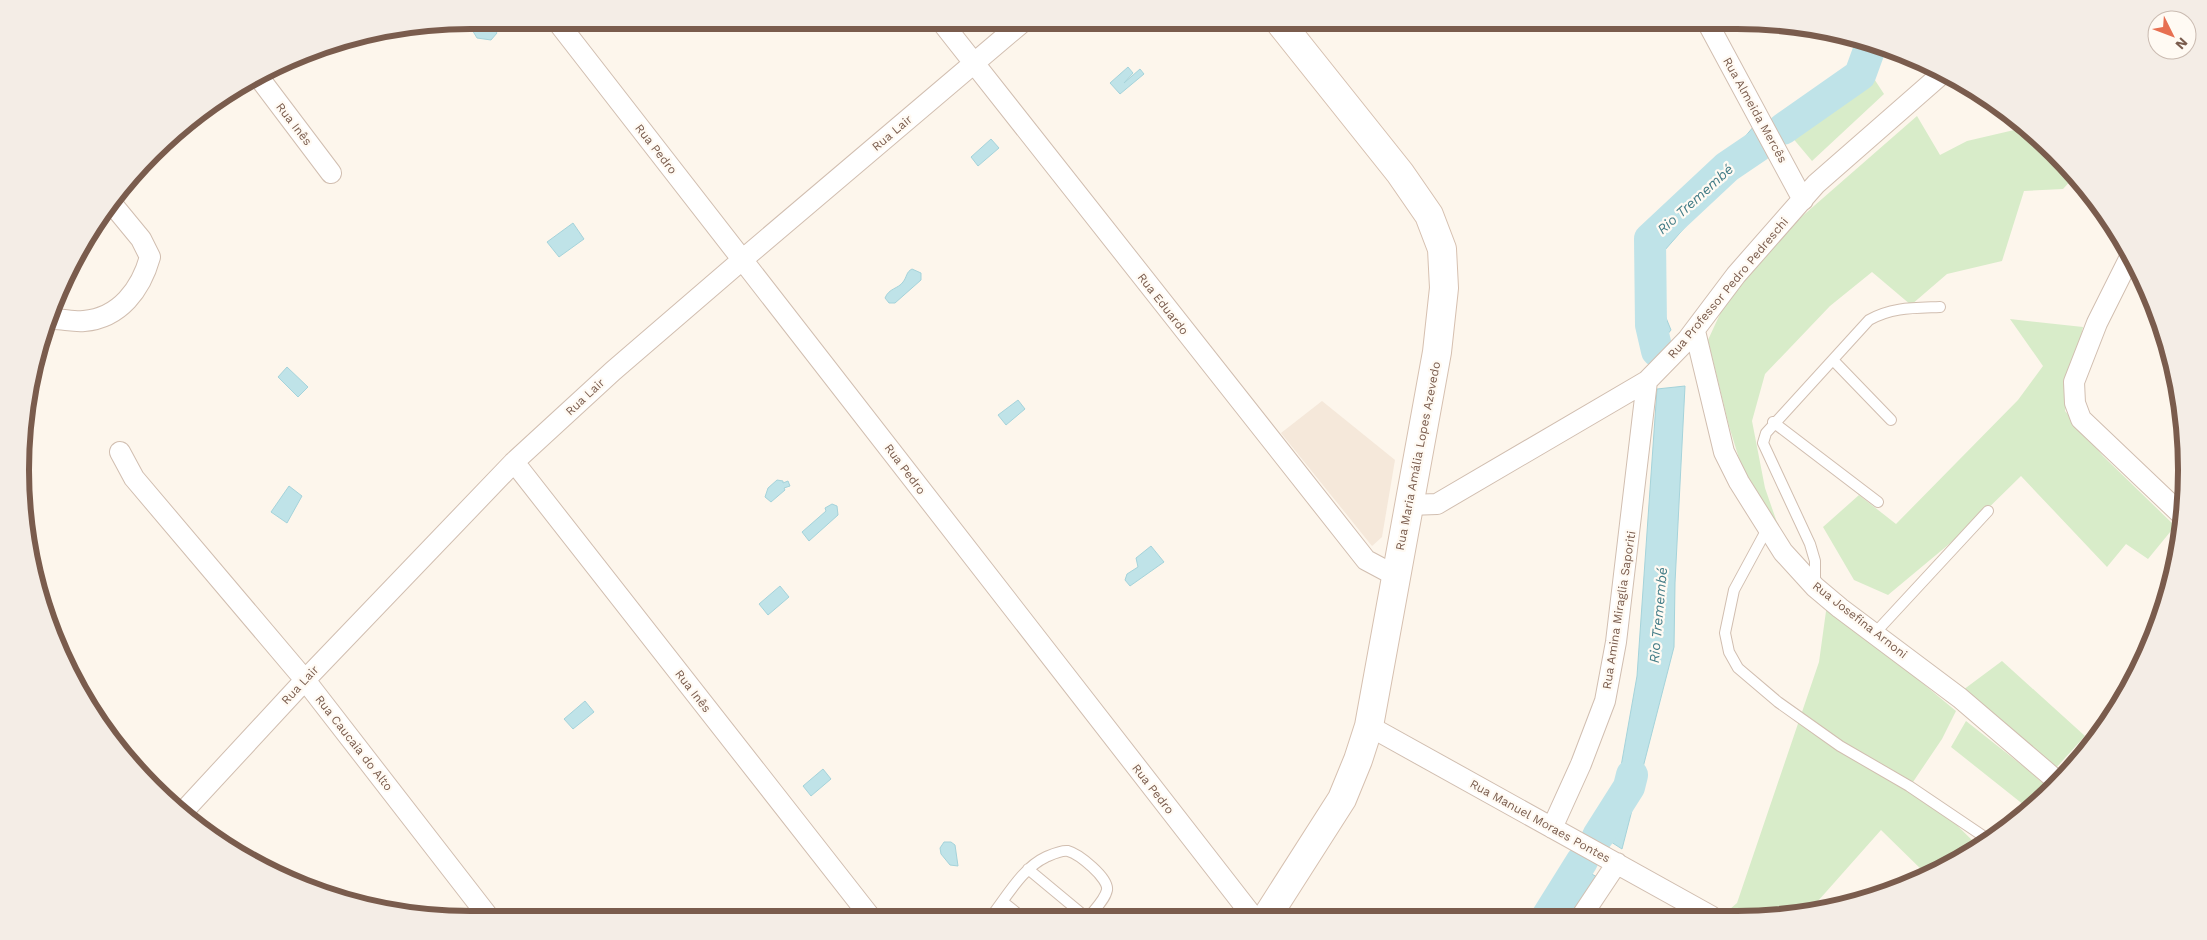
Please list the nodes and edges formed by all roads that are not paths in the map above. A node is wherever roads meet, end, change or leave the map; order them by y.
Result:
1 (563, 29) edge
2 (947, 29) edge
3 (1014, 29) edge
4 (1285, 29) edge
5 (1711, 29) edge
6 (973, 64) junction
7 (1938, 77) edge
8 (262, 81) edge
9 (331, 173) dead end
10 (1803, 200) junction
11 (115, 208) edge
12 (742, 260) junction
13 (2127, 263) edge
14 (1940, 307) dead end
15 (56, 318) edge
16 (1694, 331) junction
17 (1832, 360) junction
18 (1648, 381) junction
19 (1891, 420) dead end
20 (1773, 422) junction
21 (120, 452) dead end
22 (514, 462) junction
23 (1878, 502) dead end
24 (1409, 506) junction
25 (2176, 509) edge
26 (1988, 511) dead end
27 (1767, 529) junction
28 (1396, 576) junction
29 (1815, 587) junction
30 (1875, 633) junction
31 (305, 680) junction
32 (1368, 726) junction
33 (2053, 778) edge
34 (186, 808) edge
35 (1552, 828) junction
36 (1983, 836) edge
37 (1617, 863) junction
38 (1028, 869) junction
39 (1003, 902) junction
40 (484, 911) edge
41 (866, 911) edge
42 (996, 911) edge
43 (1014, 911) edge
44 (1079, 911) edge
45 (1092, 911) edge
46 (1249, 911) edge
47 (1270, 911) edge
48 (1585, 911) edge
49 (1702, 911) edge

1 - 12 street, Rua Pedro
2 - 6 street, Rua Eduardo
3 - 6 street, Rua Lair
4 - 24 main road, Rua Maria Amália Lopes Azevedo
5 - 10 street, Rua Almeida Mercês
6 - 12 street, Rua Lair
6 - 28 street, Rua Eduardo
7 - 10 street, Rua Professor Pedro Pedreschi
8 - 9 street, Rua Inês
10 - 16 street, Rua Professor Pedro Pedreschi
11 - 15 street
12 - 22 street, Rua Lair
12 - 46 street, Rua Pedro
13 - 25 street
14 - 17 lane
16 - 18 street, Rua Professor Pedro Pedreschi
16 - 27 street, Rua Josefina Arnoni
17 - 19 lane
17 - 20 lane
18 - 24 street, Rua Professor Pedro Pedreschi
18 - 35 street, Rua Amina Miraglia Saporiti
20 - 23 lane
20 - 29 lane
21 - 31 street, Rua Caucaia do Alto
22 - 31 street, Rua Lair
22 - 41 street, Rua Inês
24 - 28 main road, Rua Maria Amália Lopes Azevedo
26 - 30 lane
27 - 29 street, Rua Josefina Arnoni
27 - 36 lane
28 - 32 main road, Rua Maria Amália Lopes Azevedo
29 - 30 street, Rua Josefina Arnoni
30 - 33 street, Rua Josefina Arnoni
31 - 34 street, Rua Lair
31 - 40 street, Rua Caucaia do Alto
32 - 35 street, Rua Manuel Moraes Pontes
32 - 47 main road, Rua Maria Amália Lopes Azevedo
35 - 37 street, Rua Manuel Moraes Pontes
37 - 48 street
37 - 49 street, Rua Manuel Moraes Pontes
38 - 39 lane
38 - 44 lane
38 - 45 lane
39 - 42 lane
39 - 43 lane

